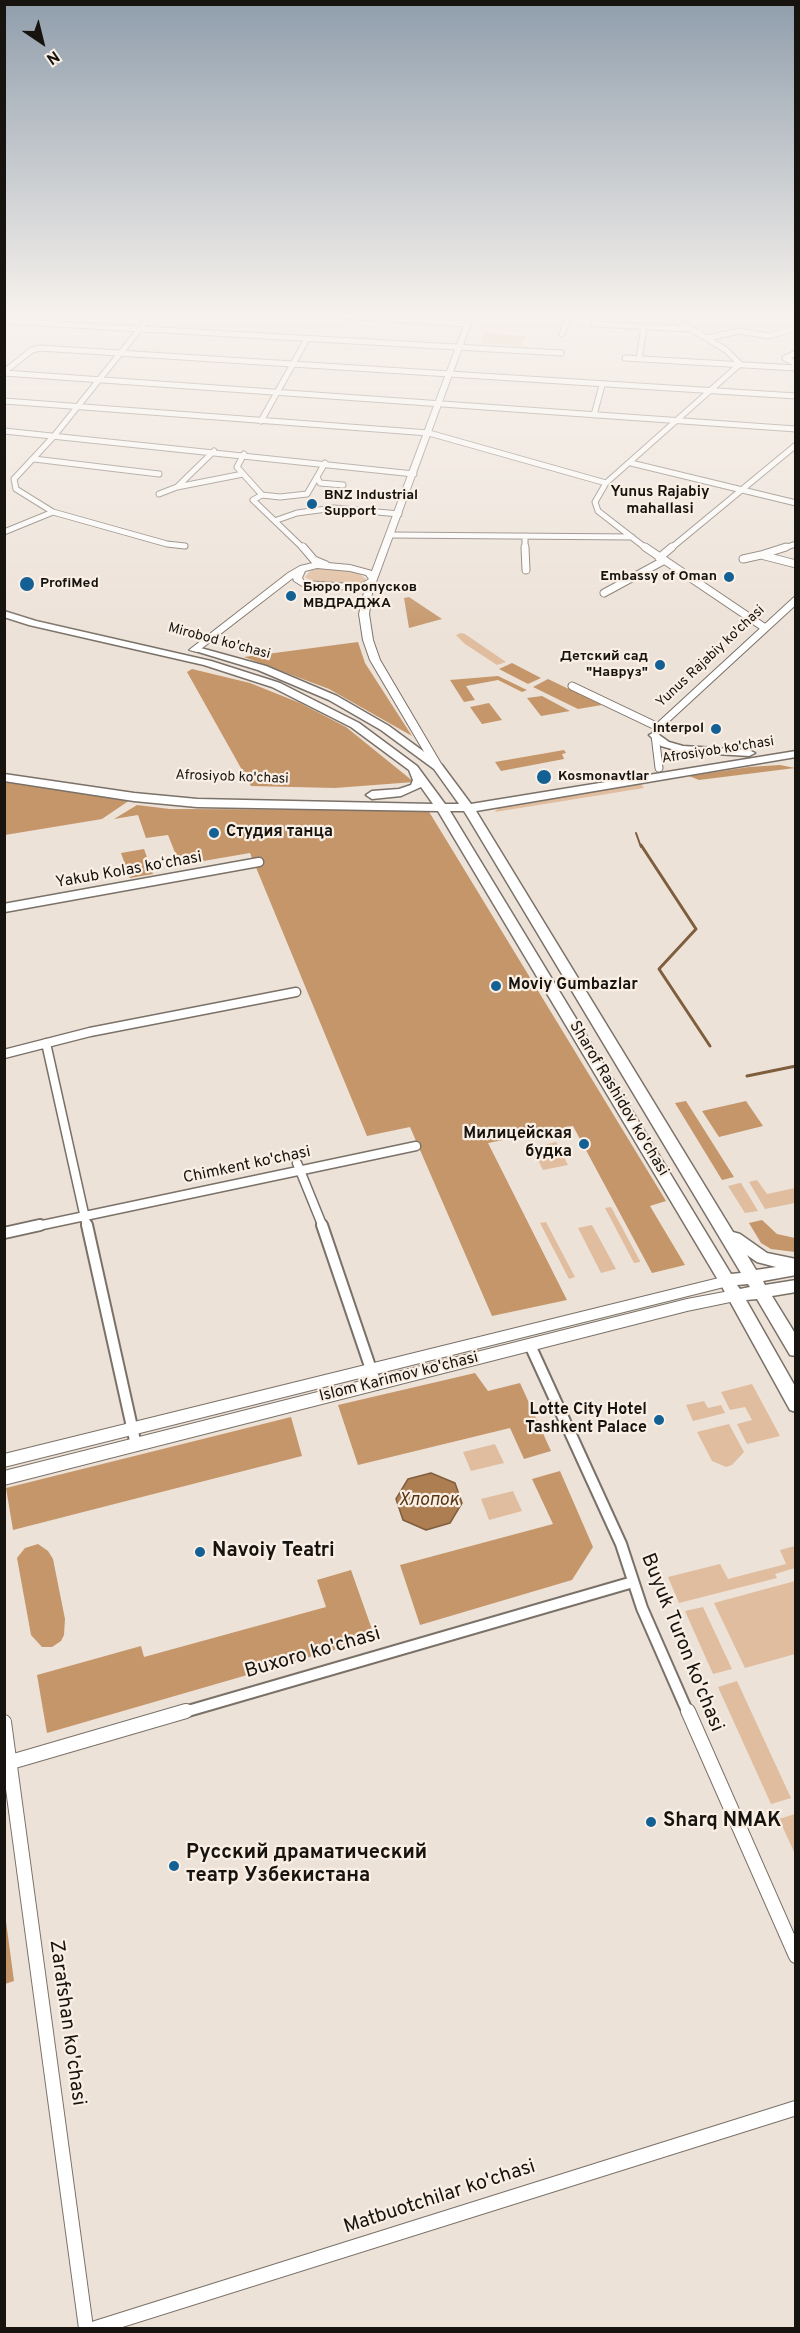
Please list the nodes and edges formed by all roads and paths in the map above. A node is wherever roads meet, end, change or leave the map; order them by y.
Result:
1 (64, 424) edge
2 (301, 424) edge
3 (432, 424) edge
4 (674, 424) edge
5 (719, 424) edge
6 (795, 429) edge
7 (4, 431) edge
8 (429, 433) junction
9 (54, 436) junction
10 (795, 445) edge
11 (214, 451) junction
12 (244, 454) junction
13 (34, 459) junction
14 (326, 463) junction
15 (631, 464) junction
16 (159, 474) dead end
17 (243, 474) junction
18 (414, 474) junction
19 (317, 477) junction
20 (606, 483) junction
21 (343, 485) dead end
22 (177, 487) junction
23 (741, 490) junction
24 (159, 494) dead end
25 (262, 495) junction
26 (795, 503) edge
27 (53, 512) junction
28 (399, 514) junction
29 (277, 520) junction
30 (4, 532) edge
31 (392, 535) junction
32 (525, 536) junction
33 (632, 537) junction
34 (795, 544) edge
35 (185, 546) dead end
36 (761, 555) junction
37 (384, 558) junction
38 (661, 559) junction
39 (743, 559) dead end
40 (314, 560) junction
41 (795, 564) edge
42 (326, 566) junction
43 (350, 568) junction
44 (301, 569) junction
45 (526, 570) dead end
46 (374, 580) junction
47 (302, 583) junction
48 (279, 585) junction
49 (604, 593) dead end
50 (795, 600) edge
51 (4, 603) edge
52 (4, 614) edge
53 (765, 628) junction
54 (194, 650) junction
55 (184, 658) junction
56 (572, 686) dead end
57 (656, 731) junction
58 (795, 746) edge
59 (749, 753) junction
60 (795, 754) edge
61 (438, 767) junction
62 (4, 768) edge
63 (417, 771) junction
64 (662, 771) junction
65 (4, 777) edge
66 (372, 795) junction
67 (438, 802) junction
68 (487, 802) junction
69 (467, 808) junction
70 (452, 822) junction
71 (259, 862) dead end
72 (4, 908) edge
73 (296, 992) dead end
74 (46, 1043) junction
75 (4, 1054) edge
76 (416, 1146) dead end
77 (298, 1166) junction
78 (85, 1216) junction
79 (722, 1226) junction
80 (4, 1233) edge
81 (795, 1268) edge
82 (752, 1276) junction
83 (727, 1281) junction
84 (795, 1286) edge
85 (761, 1291) junction
86 (735, 1296) junction
87 (530, 1345) junction
88 (795, 1350) edge
89 (371, 1369) junction
90 (376, 1384) junction
91 (795, 1405) edge
92 (134, 1437) junction
93 (4, 1461) edge
94 (4, 1478) edge
95 (633, 1582) junction
96 (4, 1722) edge
97 (7, 1763) edge
98 (795, 1956) edge
99 (795, 2108) edge
100 (86, 2328) edge
101 (96, 2328) edge

1 - 9 street
2 - 8 street
3 - 8 main road
4 - 15 street
5 - 6 street
7 - 9 street
8 - 18 main road
8 - 20 street
9 - 11 street
9 - 13 street
10 - 23 street
11 - 12 street
11 - 22 street
12 - 14 street
12 - 17 street
13 - 16 street
13 - 27 street
14 - 18 street
14 - 19 street
15 - 20 street
15 - 23 street
17 - 22 street
17 - 25 street
18 - 28 main road
19 - 21 street
19 - 25 street
20 - 33 street
22 - 24 street
23 - 26 street
23 - 38 street
25 - 29 street
27 - 30 street
27 - 35 street
28 - 29 street
28 - 31 main road
29 - 40 street
31 - 32 street
31 - 37 main road
32 - 33 street
32 - 45 street
33 - 38 street
34 - 36 street
36 - 39 street
36 - 41 street
37 - 43 main road
37 - 46 main road
38 - 49 street
38 - 53 street
40 - 42 street
40 - 44 street
42 - 43 main road
42 - 44 main road
43 - 46 main road
44 - 47 main road
44 - 48 main road
46 - 47 main road
46 - 61 main road
47 - 48 main road
48 - 54 main road
50 - 53 street, Yunus Rajabiy ko'chasi
51 - 54 main road, Mirobod ko'chasi
52 - 55 main road, Mirobod ko'chasi
53 - 57 street, Yunus Rajabiy ko'chasi
54 - 55 main road
54 - 61 main road, Mirobod ko'chasi
55 - 63 main road, Mirobod ko'chasi
56 - 57 street
57 - 59 main road
57 - 64 street
58 - 59 main road, Afrosiyob ko'chasi
59 - 64 main road, Afrosiyob ko'chasi
60 - 64 main road, Afrosiyob ko'chasi
61 - 69 main road, Mirobod ko'chasi
62 - 66 main road, Afrosiyob ko'chasi
63 - 66 main road
63 - 67 main road, Mirobod ko'chasi
64 - 68 main road, Afrosiyob ko'chasi
65 - 67 main road, Afrosiyob ko'chasi
66 - 67 main road, Afrosiyob ko'chasi
67 - 69 main road, Afrosiyob ko'chasi
67 - 70 main road, Sharof Rashidov ko'chasi
68 - 69 main road, Afrosiyob ko'chasi
68 - 69 main road
69 - 70 main road
69 - 79 main road, Sharof Rashidov ko'chasi
70 - 83 main road, Sharof Rashidov ko'chasi
71 - 72 street, Yakub Kolas koʻchasi
73 - 74 street
74 - 75 street
74 - 78 street
76 - 77 street, Chimkent ko'chasi
77 - 78 street, Chimkent ko'chasi
77 - 89 street
78 - 80 street, Chimkent ko'chasi
78 - 92 street
79 - 81 main road
79 - 82 main road, Sharof Rashidov ko'chasi
81 - 82 main road, Islom Karimov ko'chasi
82 - 83 main road, Islom Karimov ko'chasi
82 - 85 main road, Sharof Rashidov ko'chasi
83 - 86 main road, Sharof Rashidov ko'chasi
83 - 89 main road, Islom Karimov ko'chasi
84 - 85 main road, Islom Karimov ko'chasi
85 - 86 main road, Islom Karimov ko'chasi
85 - 88 main road, Sharof Rashidov ko'chasi
86 - 87 main road, Islom Karimov ko'chasi
86 - 91 main road, Sharof Rashidov ko'chasi
87 - 90 main road, Islom Karimov ko'chasi
87 - 95 street, Buyuk Turon ko'chasi
89 - 90 street
89 - 92 main road, Islom Karimov ko'chasi
90 - 92 main road, Islom Karimov ko'chasi
92 - 93 main road, Islom Karimov ko'chasi
92 - 94 main road, Islom Karimov ko'chasi
95 - 97 street, Buxoro ko'chasi
95 - 98 street, Buyuk Turon ko'chasi
96 - 97 street, Zarafshan ko'chasi
97 - 100 street, Zarafshan ko'chasi
99 - 101 street, Matbuotchilar ko'chasi

